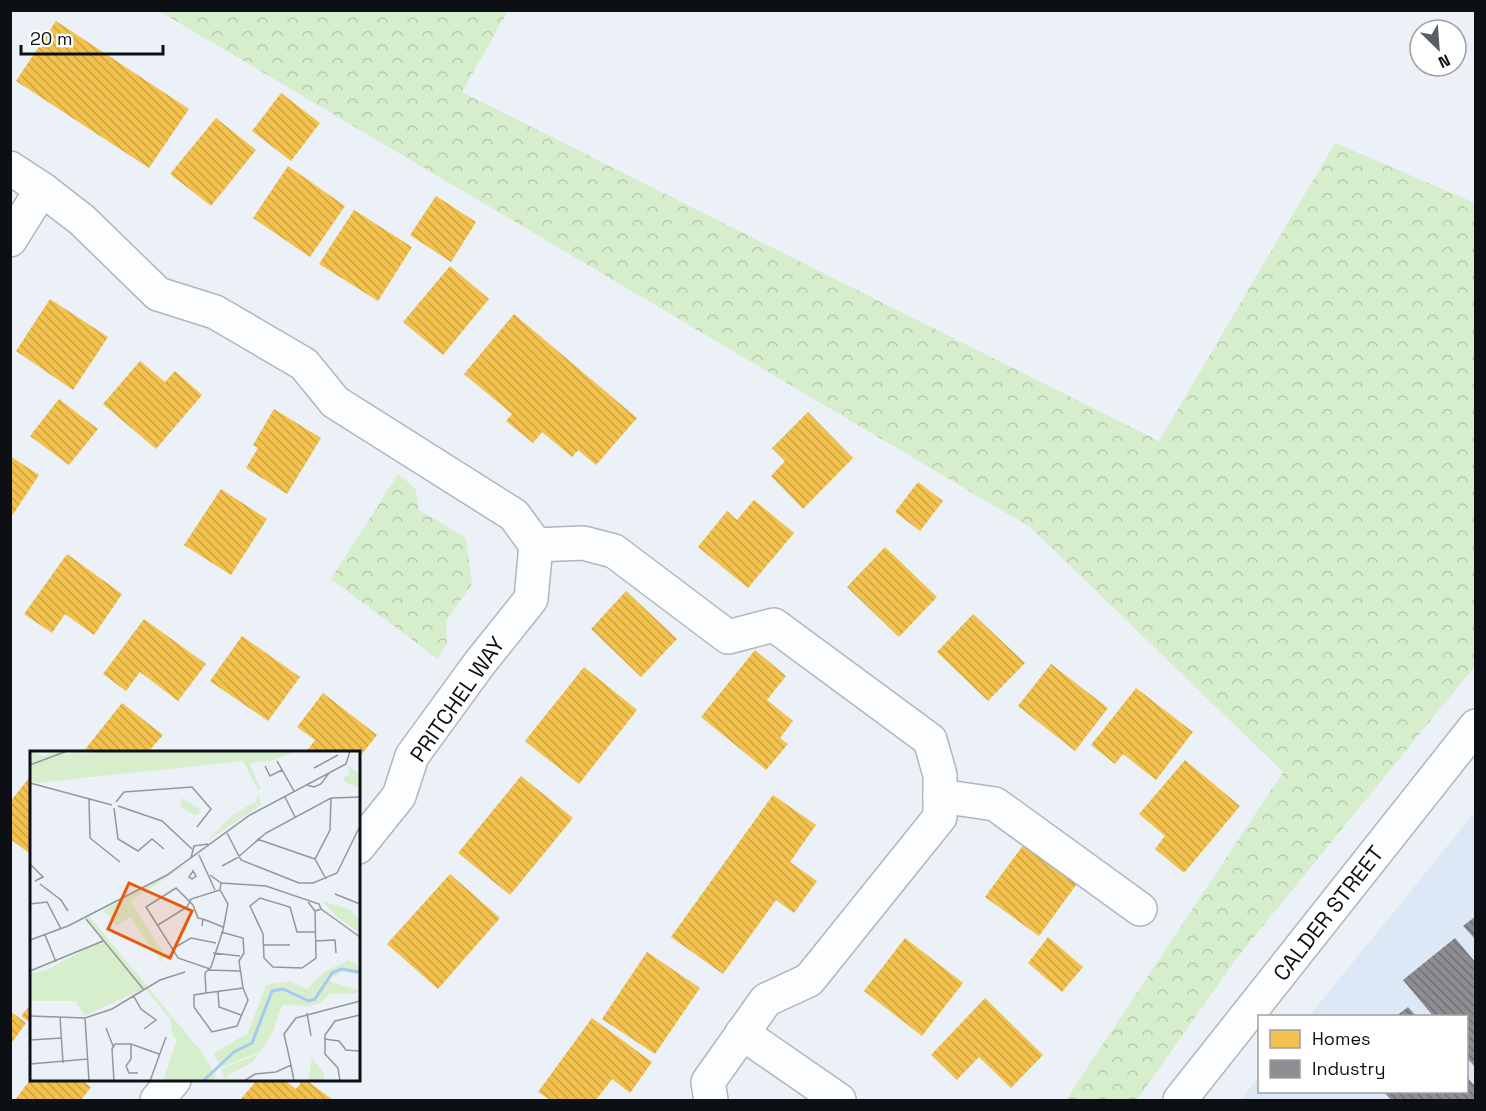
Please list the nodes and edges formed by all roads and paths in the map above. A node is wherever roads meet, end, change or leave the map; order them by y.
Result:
1 (10, 168) edge
2 (42, 189) junction
3 (10, 240) edge
4 (536, 544) junction
5 (1467, 737) edge
6 (940, 796) junction
7 (360, 845) edge
8 (1140, 909) dead end
9 (742, 1033) junction
10 (173, 1081) edge
11 (158, 1101) edge
12 (711, 1101) edge
13 (839, 1101) edge
14 (1180, 1101) edge

1 - 2 street
2 - 3 street
2 - 4 street
4 - 6 street
4 - 7 street, PRITCHEL WAY
5 - 14 street, CALDER STREET
6 - 8 street
6 - 9 street
9 - 12 street
9 - 13 street
10 - 11 street

